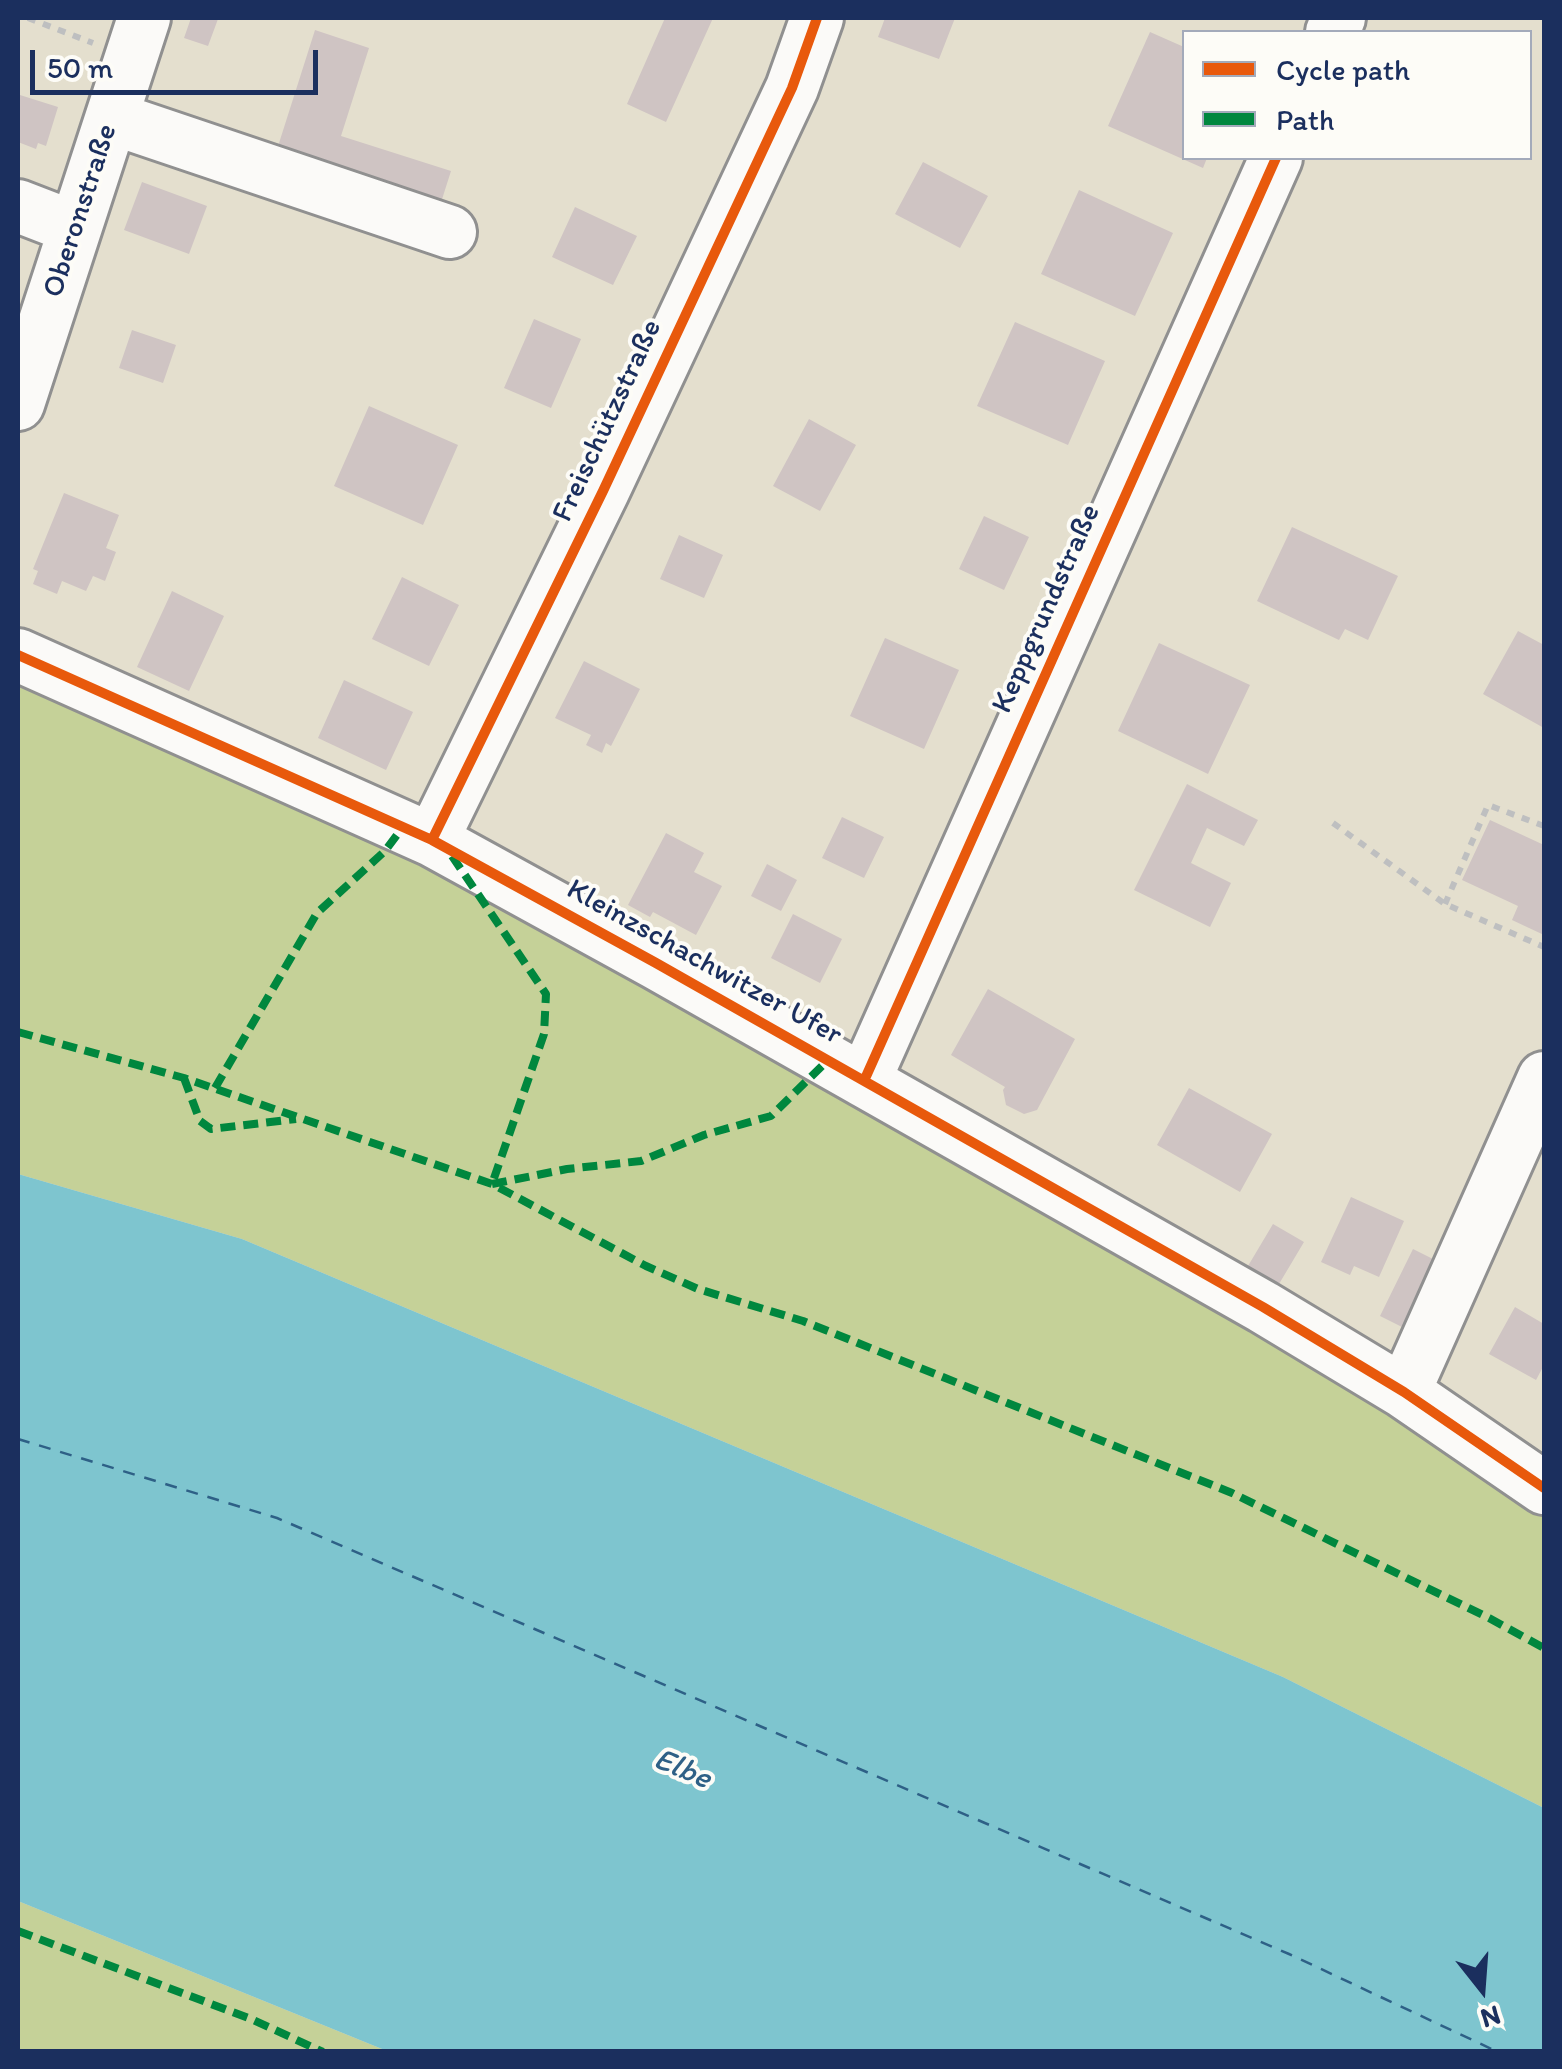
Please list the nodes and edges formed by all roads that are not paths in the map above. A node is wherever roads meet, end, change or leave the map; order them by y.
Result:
1 (817, 18) edge
2 (138, 38) edge
3 (112, 118) junction
4 (1275, 160) edge
5 (18, 206) edge
6 (75, 228) junction
7 (450, 232) dead end
8 (18, 404) edge
9 (18, 655) edge
10 (432, 840) junction
11 (1544, 1078) edge
12 (864, 1081) junction
13 (1404, 1392) junction
14 (1544, 1488) edge

1 - 10 street, Freischützstraße
2 - 3 street, Oberonstraße
3 - 6 street, Oberonstraße
3 - 7 street
4 - 12 street, Keppgrundstraße
5 - 6 street
6 - 8 street, Oberonstraße
9 - 10 street, Kleinzschachwitzer Ufer
10 - 12 street, Kleinzschachwitzer Ufer
11 - 13 street
12 - 13 street, Kleinzschachwitzer Ufer
13 - 14 street, Kleinzschachwitzer Ufer

